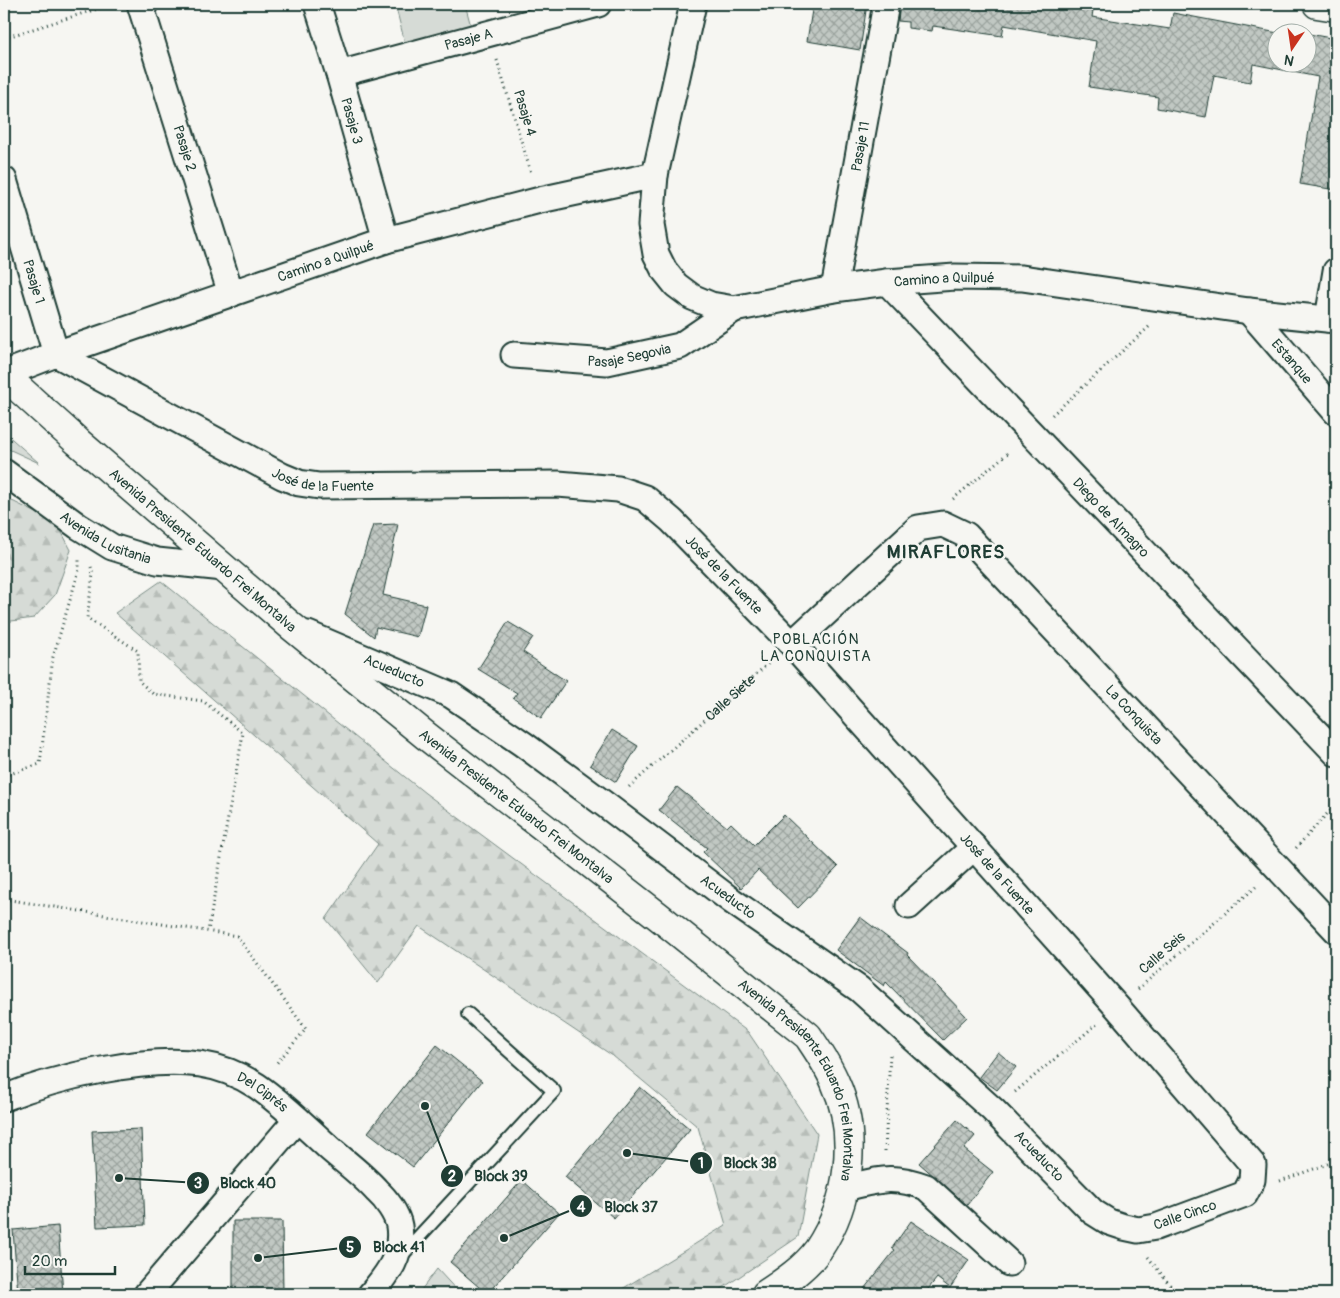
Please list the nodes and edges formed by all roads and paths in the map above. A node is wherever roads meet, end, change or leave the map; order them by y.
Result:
1 (113, 4) edge
2 (140, 4) edge
3 (317, 4) edge
4 (598, 4) edge
5 (693, 4) edge
6 (886, 4) edge
7 (1317, 4) edge
8 (1336, 7) edge
9 (489, 32) junction
10 (4, 38) edge
11 (339, 74) junction
12 (656, 175) junction
13 (4, 180) edge
14 (540, 200) junction
15 (386, 240) junction
16 (1336, 271) edge
17 (887, 282) junction
18 (834, 289) junction
19 (231, 294) junction
20 (734, 309) junction
21 (1249, 311) junction
22 (1332, 320) edge
23 (56, 354) junction
24 (514, 355) dead end
25 (4, 375) edge
26 (1336, 412) edge
27 (4, 472) edge
28 (78, 526) junction
29 (224, 568) junction
30 (290, 626) junction
31 (792, 644) junction
32 (1336, 753) edge
33 (4, 776) edge
34 (1336, 804) edge
35 (607, 806) junction
36 (974, 847) junction
37 (1278, 868) junction
38 (4, 899) edge
39 (909, 906) dead end
40 (1336, 930) edge
41 (208, 931) junction
42 (1117, 1007) junction
43 (468, 1014) dead end
44 (892, 1020) junction
45 (257, 1087) junction
46 (4, 1098) edge
47 (993, 1110) junction
48 (297, 1119) junction
49 (1336, 1161) edge
50 (846, 1180) junction
51 (1245, 1194) junction
52 (1124, 1228) junction
53 (1008, 1263) dead end
54 (394, 1264) junction
55 (147, 1294) edge
56 (371, 1294) edge
57 (766, 1294) edge
58 (1177, 1294) edge

1 - 10 path
2 - 19 street, Pasaje 2
3 - 11 street, Pasaje 3
4 - 9 street, Pasaje A
5 - 12 street, Camino a Quilpué
6 - 18 street, Pasaje 11
7 - 8 street
9 - 11 street, Pasaje A
9 - 14 path, Pasaje 4
11 - 15 street, Pasaje 3
12 - 14 street, Camino a Quilpué
12 - 20 street, Camino a Quilpué
13 - 23 street, Pasaje 1
14 - 15 street, Camino a Quilpué
15 - 19 street, Camino a Quilpué
16 - 22 street
17 - 18 street, Camino a Quilpué
17 - 21 street, Camino a Quilpué
17 - 32 street, Diego de Almagro
18 - 20 street, Camino a Quilpué
19 - 23 street, Camino a Quilpué
20 - 24 street, Pasaje Segovia
21 - 22 street, Camino a Quilpué
21 - 26 street, Estanque
23 - 25 street, Camino a Quilpué
23 - 31 street, José de la Fuente
25 - 29 street, Avenida Presidente Eduardo Frei Montalva
27 - 28 street, Avenida Lusitania
28 - 29 street, Avenida Lusitania
28 - 33 path
28 - 41 path
29 - 30 street, Avenida Presidente Eduardo Frei Montalva
30 - 35 street, Acueducto
30 - 50 street, Avenida Presidente Eduardo Frei Montalva
31 - 35 path, Calle Siete
31 - 36 street, José de la Fuente
31 - 37 street, La Conquista
34 - 37 path, Calle Seis
35 - 44 street, Acueducto
36 - 39 street
36 - 42 street, José de la Fuente
37 - 40 street, La Conquista
37 - 42 path, Calle Seis
38 - 41 path
41 - 45 path
42 - 47 path, Calle Seis
42 - 51 street, José de la Fuente
43 - 54 lane
44 - 47 street, Acueducto
44 - 50 path
45 - 46 street, Del Ciprés
45 - 48 street, Del Ciprés
47 - 52 street, Acueducto
48 - 54 street, Del Ciprés
48 - 55 street
49 - 51 path
50 - 53 street
50 - 57 street, Avenida Presidente Eduardo Frei Montalva
51 - 52 street, Calle Cinco
52 - 58 path
54 - 56 street, Del Ciprés

